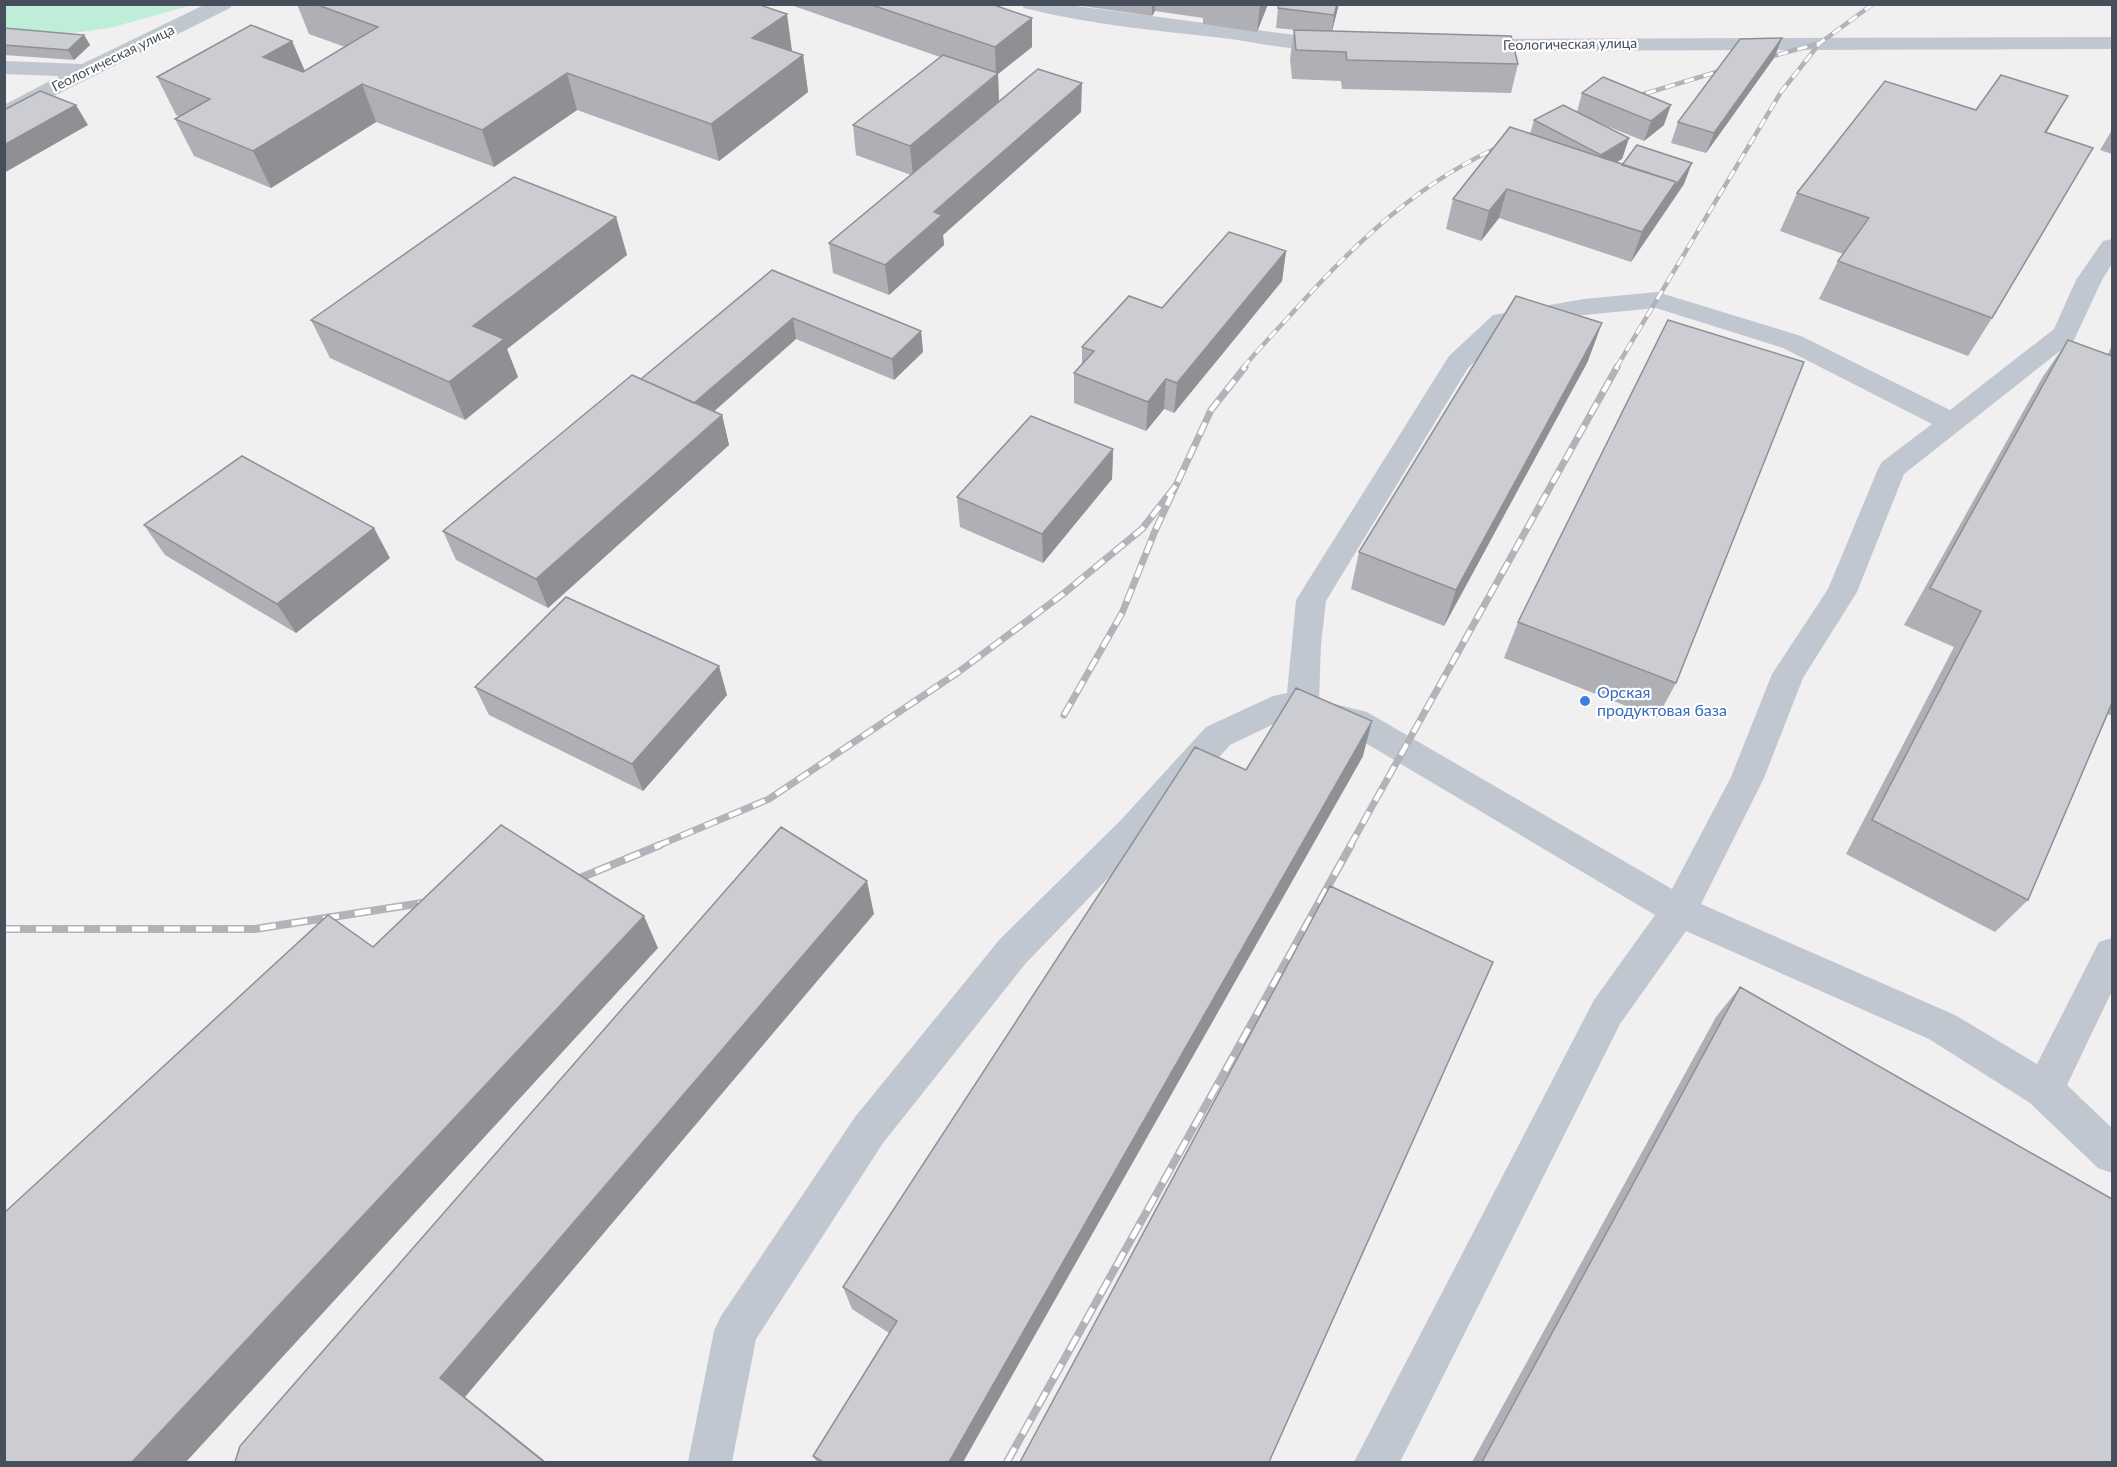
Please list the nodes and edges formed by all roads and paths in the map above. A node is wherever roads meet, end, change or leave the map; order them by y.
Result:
1 (223, 4) edge
2 (1031, 4) edge
3 (1363, 43) edge
4 (2112, 43) edge
5 (1443, 45) edge
6 (4, 67) edge
7 (85, 71) junction
8 (4, 114) edge
9 (2112, 246) edge
10 (1951, 422) junction
11 (1302, 709) junction
12 (1679, 911) junction
13 (2112, 954) edge
14 (2044, 1090) junction
15 (2112, 1154) edge
16 (710, 1462) edge
17 (1376, 1462) edge

1 - 7 street, Геологическая улица
2 - 3 street
4 - 5 street, Геологическая улица
6 - 7 street
7 - 8 street, Геологическая улица
9 - 10 street
10 - 11 street
10 - 12 street
11 - 12 street
11 - 16 street
12 - 14 street
12 - 17 street
13 - 14 street
14 - 15 street

